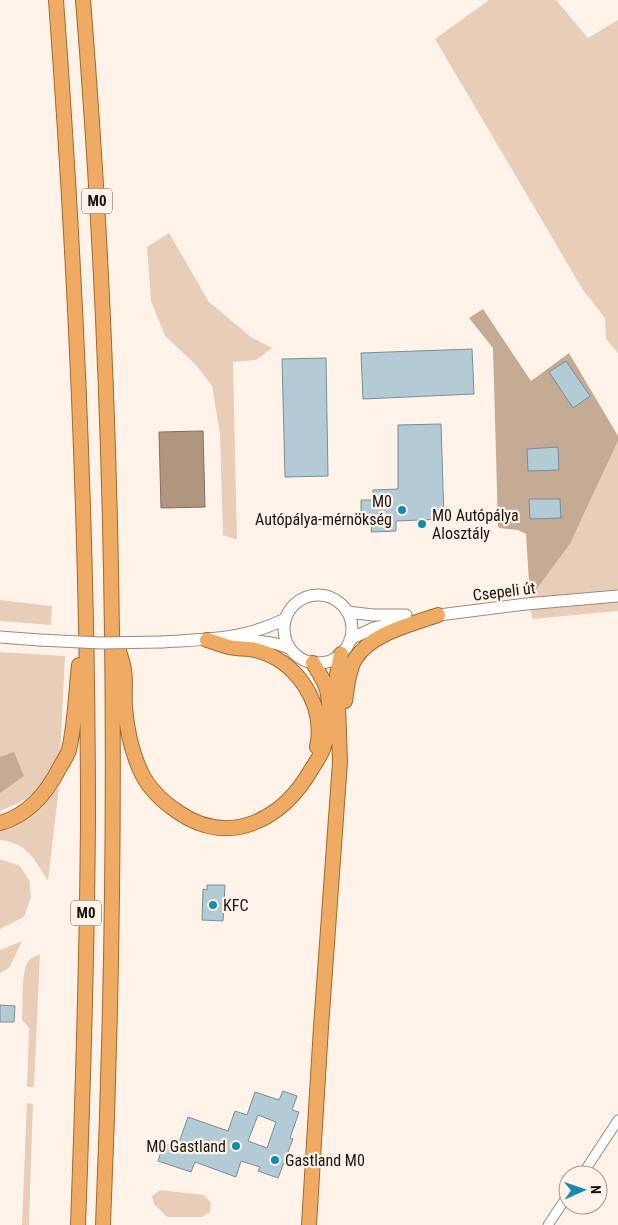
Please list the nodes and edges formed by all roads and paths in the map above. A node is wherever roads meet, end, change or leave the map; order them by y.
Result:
1 (56, 0) edge
2 (83, 0) edge
3 (618, 596) edge
4 (86, 600) junction
5 (347, 612) junction
6 (438, 615) junction
7 (285, 619) junction
8 (113, 630) junction
9 (0, 637) edge
10 (350, 639) junction
11 (207, 640) junction
12 (289, 648) junction
13 (341, 654) junction
14 (313, 663) junction
15 (340, 734) junction
16 (313, 767) junction
17 (0, 823) edge
18 (618, 1120) edge
19 (589, 1165) edge
20 (558, 1210) edge
21 (78, 1225) edge
22 (103, 1225) edge
23 (309, 1225) edge
24 (548, 1225) edge

1 - 4 highway, M0
2 - 8 highway, M0
3 - 6 street, Csepeli út
4 - 17 highway
4 - 21 highway, M0
5 - 6 street, Csepeli út
5 - 7 street
5 - 10 street
6 - 10 street, Csepeli út
6 - 15 highway
7 - 11 street
7 - 12 street
8 - 16 highway
8 - 22 highway, M0
9 - 11 street, bridge
10 - 13 street
11 - 12 street
11 - 16 highway
12 - 14 street
13 - 14 street
13 - 15 highway
14 - 16 highway
15 - 23 highway
18 - 19 street
20 - 24 street

